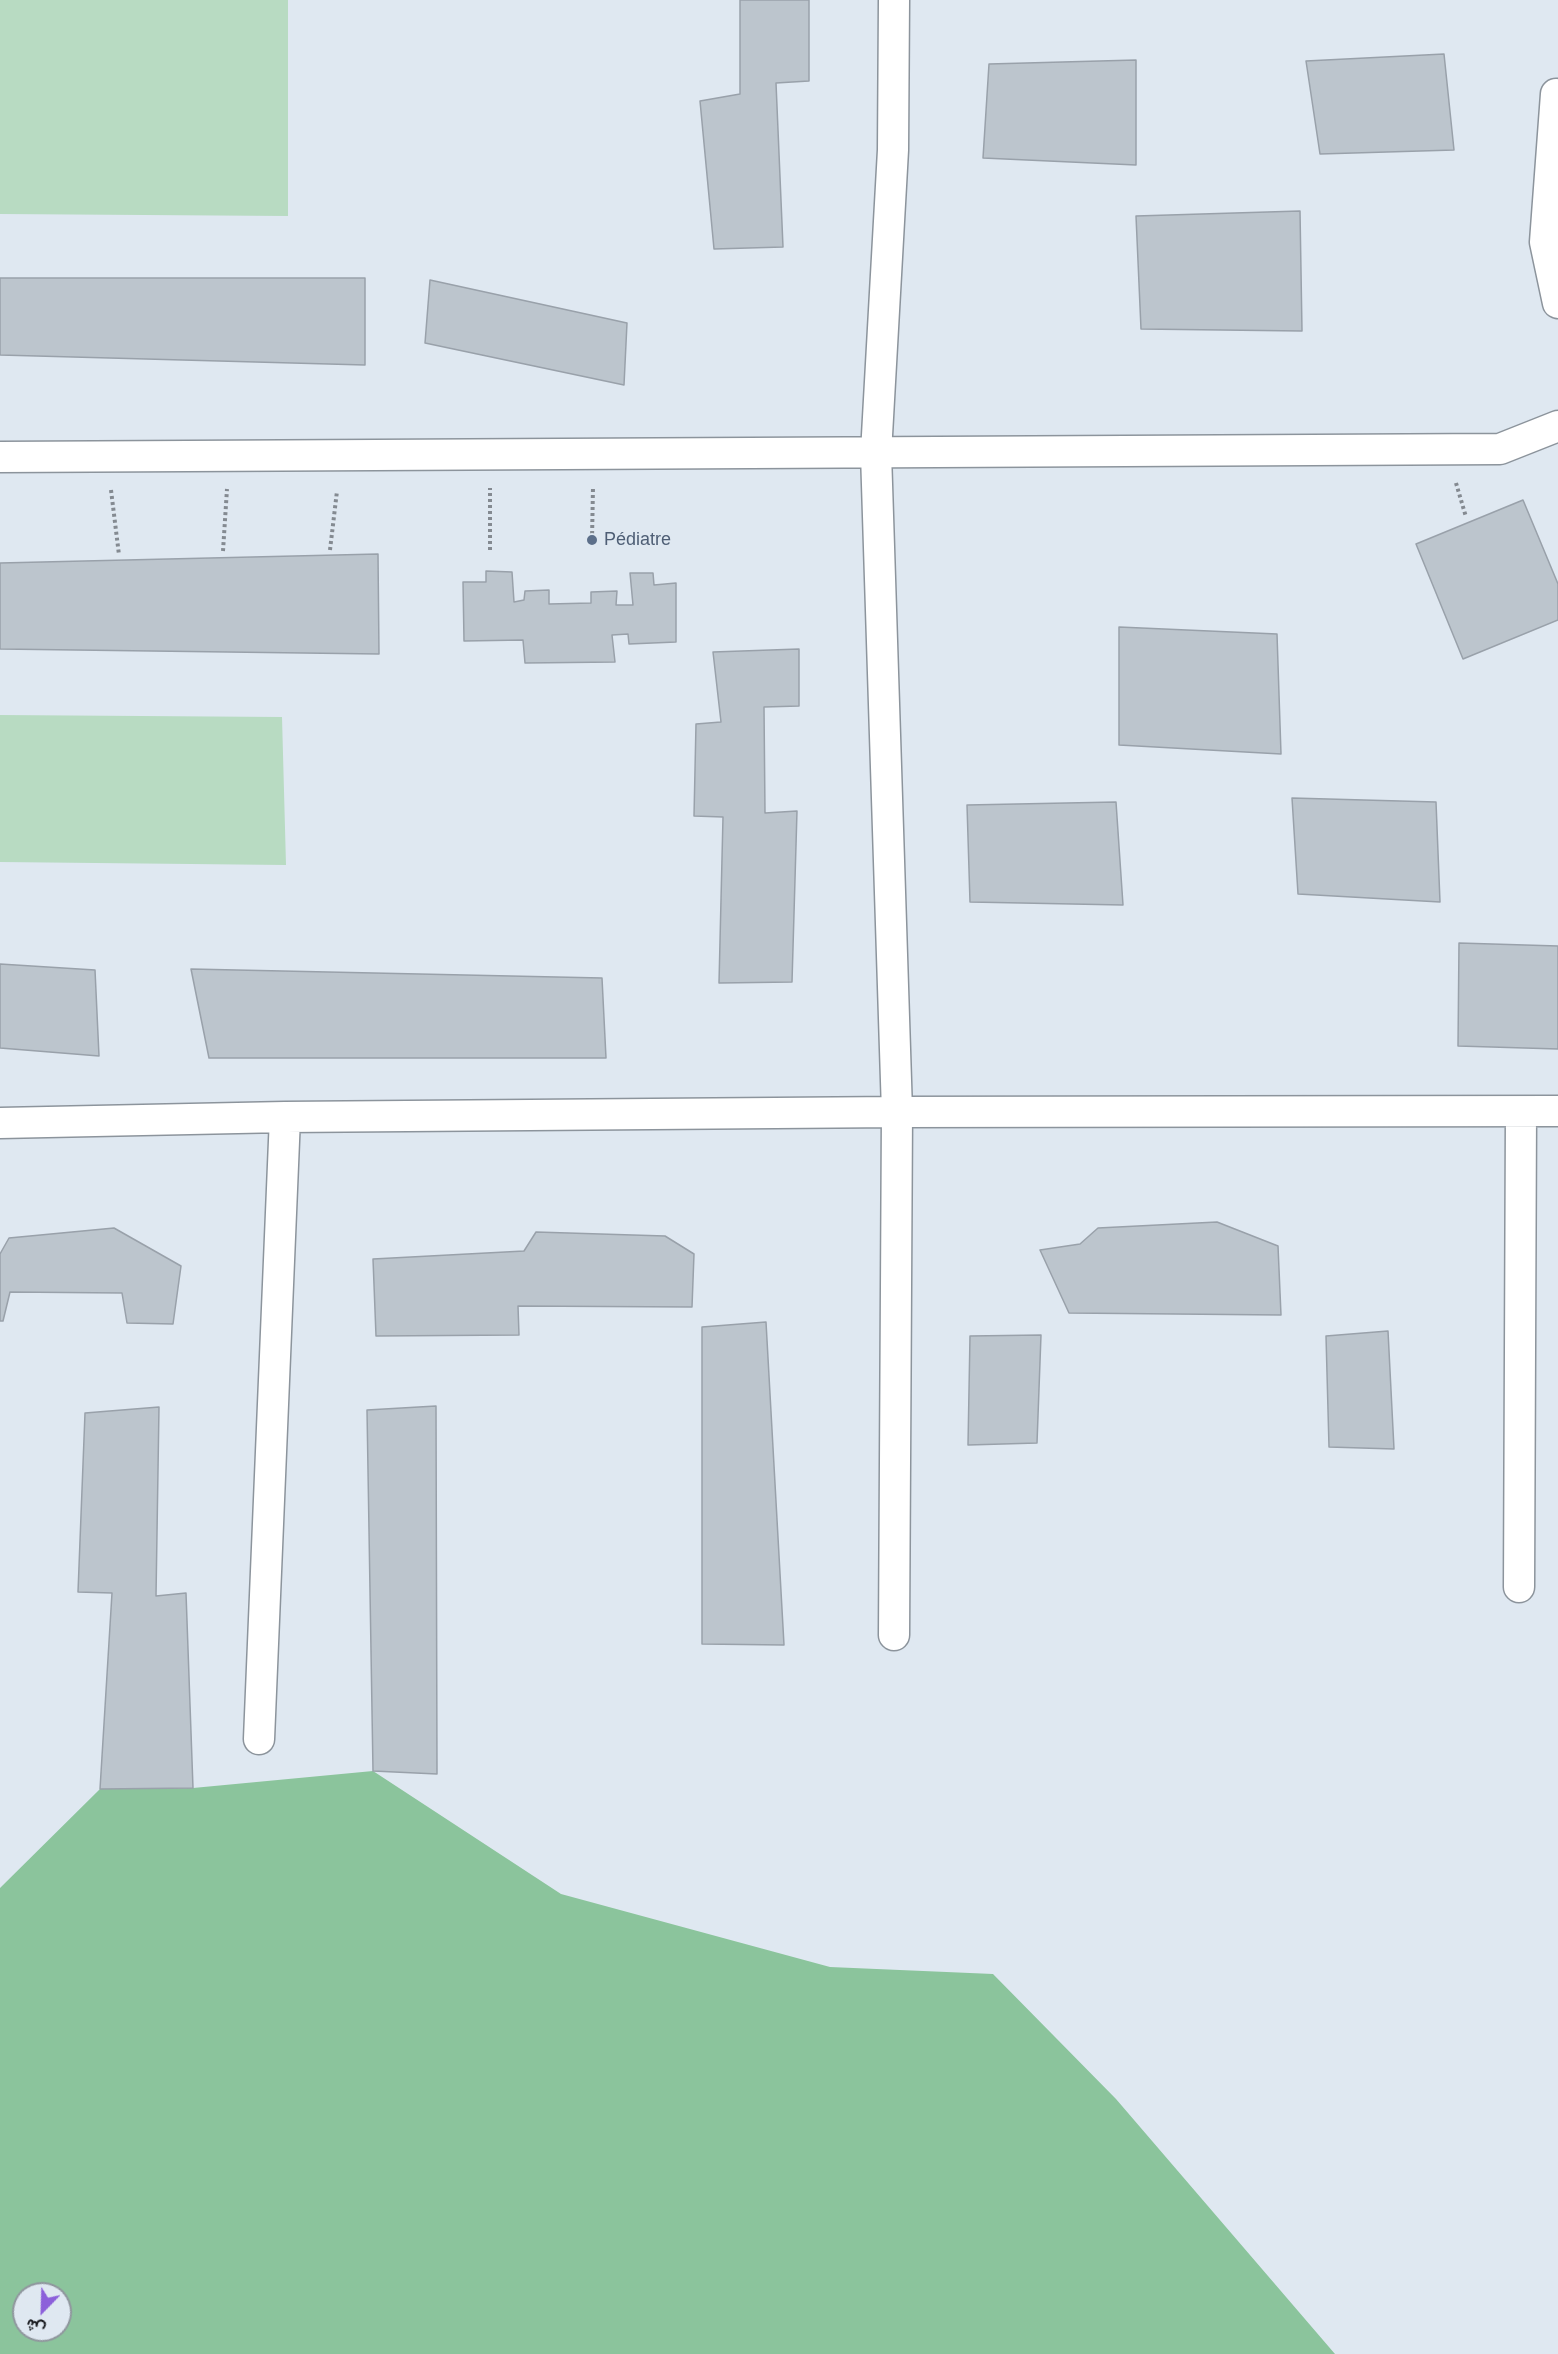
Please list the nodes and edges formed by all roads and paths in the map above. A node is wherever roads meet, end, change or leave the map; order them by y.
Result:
1 (894, 0) edge
2 (1556, 94) dead end
3 (1558, 303) edge
4 (1558, 426) edge
5 (876, 453) junction
6 (0, 457) edge
7 (1454, 476) dead end
8 (338, 481) dead end
9 (110, 484) dead end
10 (228, 485) dead end
11 (490, 485) dead end
12 (593, 485) dead end
13 (1466, 517) dead end
14 (592, 540) dead end
15 (330, 550) dead end
16 (490, 550) dead end
17 (223, 551) dead end
18 (118, 555) dead end
19 (1558, 1111) edge
20 (897, 1112) junction
21 (1521, 1112) junction
22 (285, 1117) junction
23 (0, 1123) edge
24 (1519, 1587) dead end
25 (894, 1635) dead end
26 (259, 1739) dead end

1 - 5 street
2 - 3 street
4 - 5 street
5 - 6 street
5 - 20 street
7 - 13 path
8 - 15 path
9 - 18 path
10 - 17 path
11 - 16 path
12 - 14 path
19 - 21 street
20 - 21 street
20 - 22 street
20 - 25 street
21 - 24 street
22 - 23 street
22 - 26 street

